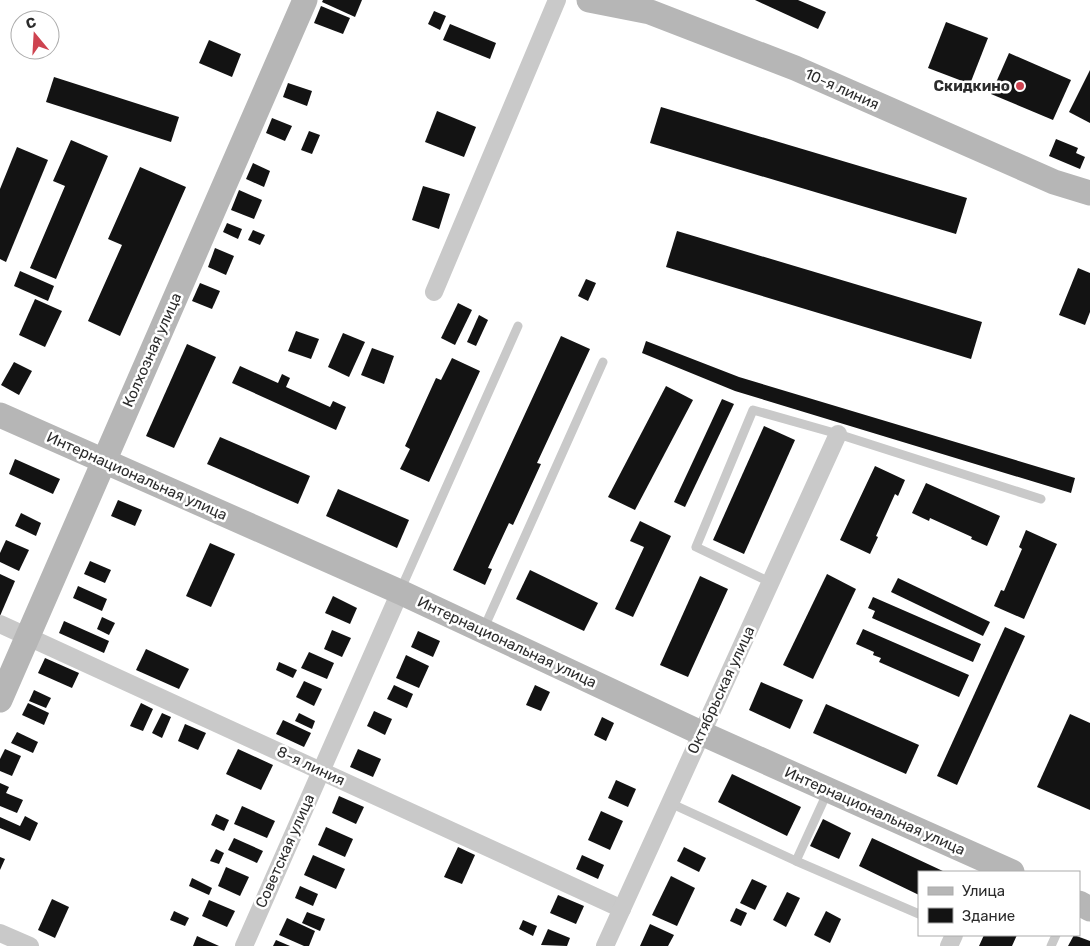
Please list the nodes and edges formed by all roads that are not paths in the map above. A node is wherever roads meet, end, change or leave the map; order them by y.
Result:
1 (304, 0) edge
2 (557, 0) edge
3 (589, 0) edge
4 (653, 6) edge
5 (1090, 193) edge
6 (434, 292) dead end
7 (518, 326) dead end
8 (604, 362) dead end
9 (0, 416) edge
10 (838, 434) junction
11 (103, 461) junction
12 (1041, 498) dead end
13 (770, 582) junction
14 (400, 592) junction
15 (0, 624) edge
16 (483, 631) junction
17 (28, 636) junction
18 (0, 700) edge
19 (701, 733) junction
20 (321, 771) junction
21 (828, 790) junction
22 (670, 803) junction
23 (796, 861) junction
24 (986, 867) edge
25 (1007, 871) edge
26 (622, 908) junction
27 (918, 914) edge
28 (0, 933) edge
29 (30, 946) edge
30 (244, 946) edge
31 (605, 946) edge

1 - 11 street, Колхозная улица
2 - 6 street
3 - 4 street, 10-я линия
4 - 5 street, 10-я линия
7 - 14 lane
8 - 16 lane
9 - 11 street, Интернациональная улица
10 - 12 lane
10 - 13 street, Октябрьская улица
10 - 13 lane
11 - 14 street, Интернациональная улица
11 - 17 street, Колхозная улица
13 - 19 street, Октябрьская улица
14 - 16 street, Интернациональная улица
14 - 20 street, Советская улица
15 - 17 street, 8-я линия
16 - 19 street, Интернациональная улица
17 - 18 street, Колхозная улица
17 - 20 street, 8-я линия
19 - 21 street, Интернациональная улица
19 - 22 street, Октябрьская улица
20 - 26 street, 8-я линия
20 - 30 street, Советская улица
21 - 23 lane
21 - 24 street, Интернациональная улица
22 - 23 lane
22 - 26 street, Октябрьская улица
23 - 27 lane
24 - 25 street, Интернациональная улица
26 - 31 street, Октябрьская улица
28 - 29 street

